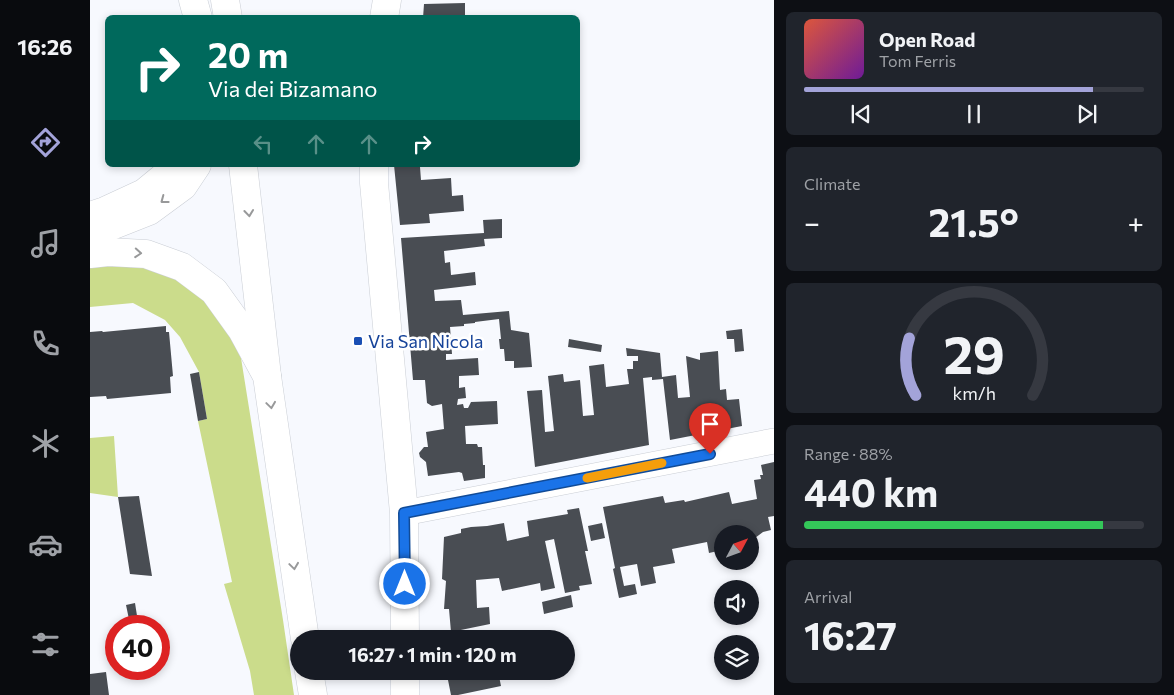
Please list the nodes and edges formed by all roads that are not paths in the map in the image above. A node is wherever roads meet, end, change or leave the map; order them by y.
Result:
1 (193, 0) edge
2 (225, 0) edge
3 (386, 0) edge
4 (197, 15) edge
5 (228, 15) edge
6 (384, 15) edge
7 (174, 167) edge
8 (196, 167) edge
9 (243, 167) edge
10 (374, 167) edge
11 (90, 216) edge
12 (90, 230) edge
13 (90, 254) edge
14 (267, 376) junction
15 (774, 441) edge
16 (404, 513) junction
17 (304, 630) edge
18 (405, 630) edge
19 (310, 680) edge
20 (405, 680) edge
21 (313, 695) edge
22 (405, 695) edge

1 - 4 street
2 - 5 street
3 - 6 street
7 - 11 street
8 -> 12 street
9 -> 14 street
10 - 16 street
13 -> 14 street
14 -> 17 street
15 - 16 street
16 - 18 street
19 - 21 street
20 - 22 street

